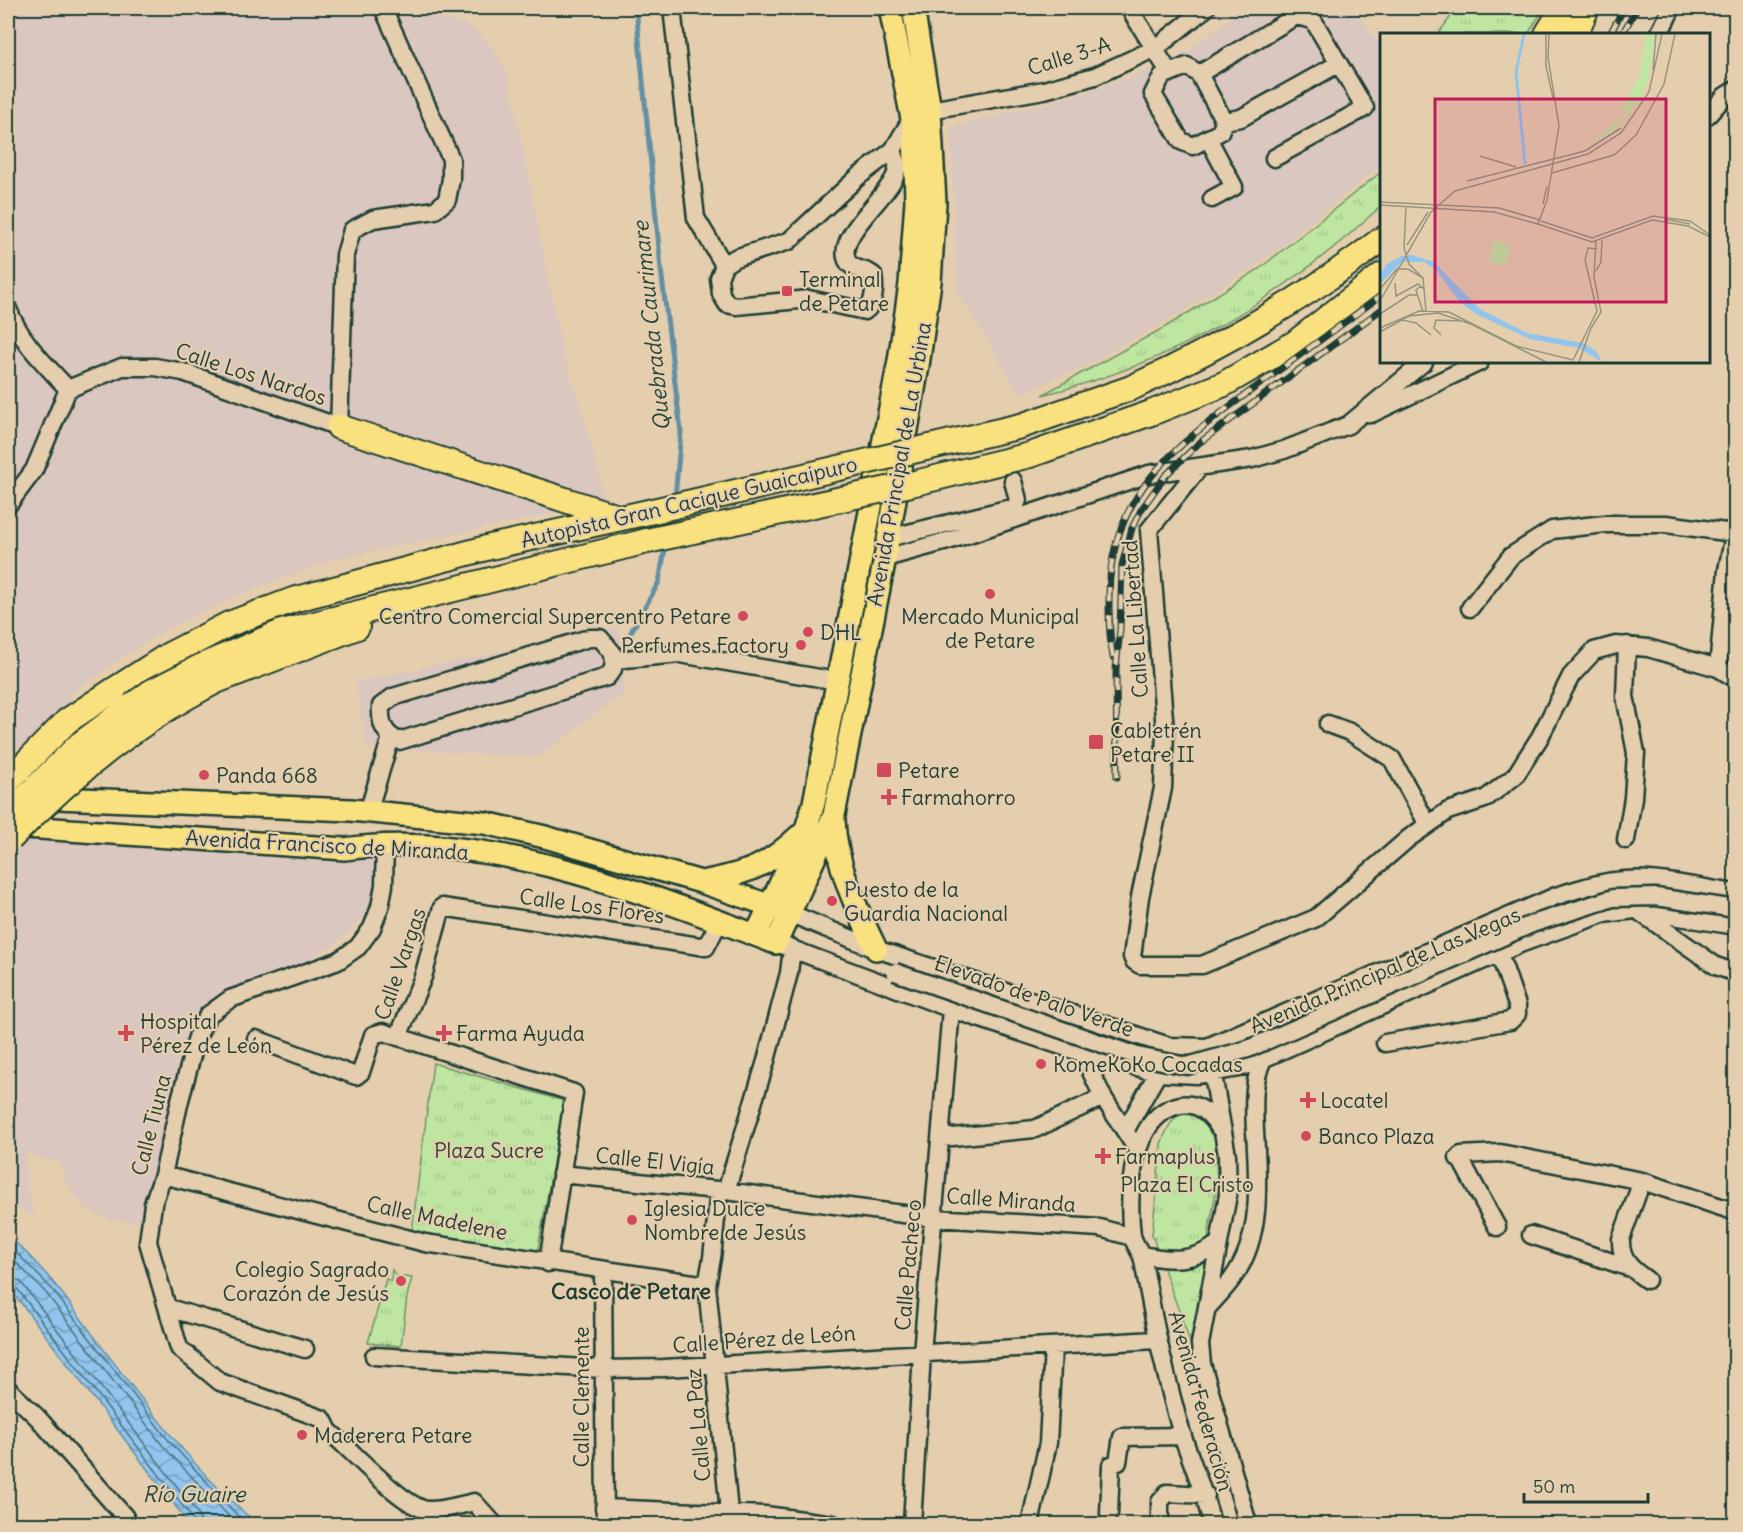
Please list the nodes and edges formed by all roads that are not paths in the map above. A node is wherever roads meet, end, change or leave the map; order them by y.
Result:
1 (383, 8) edge
2 (672, 8) edge
3 (890, 8) edge
4 (913, 8) edge
5 (1129, 8) edge
6 (1206, 8) edge
7 (1563, 8) edge
8 (1587, 8) edge
9 (1672, 8) edge
10 (1548, 33) edge
11 (1575, 33) edge
12 (1660, 33) edge
13 (1156, 48) junction
14 (1338, 64) junction
15 (1169, 72) junction
16 (1199, 74) junction
17 (1736, 89) edge
18 (1710, 113) edge
19 (921, 114) junction
20 (1224, 121) junction
21 (1208, 138) junction
22 (893, 150) junction
23 (1274, 158) dead end
24 (1212, 199) dead end
25 (1380, 241) edge
26 (724, 265) junction
27 (1380, 277) edge
28 (8, 309) edge
29 (1423, 363) edge
30 (1478, 363) edge
31 (68, 389) junction
32 (1348, 425) junction
33 (339, 428) junction
34 (1200, 467) junction
35 (1013, 481) dead end
36 (8, 505) edge
37 (620, 517) junction
38 (1734, 529) edge
39 (886, 548) junction
40 (1470, 608) dead end
41 (1627, 645) junction
42 (1736, 654) edge
43 (614, 660) junction
44 (1718, 661) junction
45 (210, 673) junction
46 (1736, 679) edge
47 (837, 681) junction
48 (1328, 724) dead end
49 (391, 738) junction
50 (8, 781) edge
51 (8, 796) edge
52 (368, 812) junction
53 (8, 815) edge
54 (834, 815) junction
55 (1428, 825) junction
56 (8, 826) edge
57 (806, 829) junction
58 (1626, 840) dead end
59 (8, 842) edge
60 (385, 843) junction
61 (701, 882) junction
62 (1736, 893) edge
63 (769, 905) junction
64 (444, 907) joint
65 (1736, 909) edge
66 (1635, 910) junction
67 (789, 913) junction
68 (719, 922) junction
69 (1736, 926) edge
70 (756, 935) junction
71 (784, 946) junction
72 (876, 949) junction
73 (1499, 953) junction
74 (895, 972) junction
75 (1736, 973) edge
76 (857, 975) junction
77 (951, 1009) junction
78 (398, 1036) junction
79 (256, 1039) dead end
80 (1385, 1043) dead end
81 (1169, 1046) junction
82 (1207, 1047) junction
83 (1082, 1053) junction
84 (1263, 1059) junction
85 (1213, 1072) junction
86 (1160, 1073) junction
87 (1103, 1096) junction
88 (1220, 1129) junction
89 (1125, 1131) junction
90 (942, 1137) junction
91 (1136, 1148) junction
92 (561, 1174) junction
93 (163, 1175) junction
94 (1642, 1181) junction
95 (722, 1191) junction
96 (743, 1194) joint
97 (1736, 1212) edge
98 (934, 1218) junction
99 (1497, 1227) dead end
100 (1531, 1235) dead end
101 (1132, 1237) junction
102 (1219, 1243) junction
103 (1142, 1255) junction
104 (548, 1263) junction
105 (1628, 1267) junction
106 (603, 1270) junction
107 (1647, 1280) dead end
108 (706, 1285) junction
109 (169, 1308) junction
110 (1207, 1308) junction
111 (1156, 1340) junction
112 (1053, 1347) junction
113 (305, 1348) dead end
114 (922, 1353) junction
115 (374, 1356) dead end
116 (716, 1363) junction
117 (604, 1369) junction
118 (8, 1389) edge
119 (1183, 1436) junction
120 (1206, 1496) junction
121 (729, 1512) junction
122 (1109, 1514) dead end
123 (604, 1516) edge
124 (125, 1517) dead end
125 (790, 1521) edge
126 (494, 1524) edge
127 (833, 1524) edge
128 (912, 1524) edge
129 (1030, 1524) edge
130 (1160, 1524) edge
131 (1212, 1524) edge
132 (1248, 1524) edge

1 - 33 street
2 - 26 street
3 - 19 main road, Avenida Principal de La Urbina
4 - 19 main road, Avenida Principal de La Urbina
5 - 13 street
6 - 13 street, Calle 3-A
7 - 10 highway
8 - 11 highway
9 - 12 street
13 - 15 street
13 - 19 street, Calle 3-A
14 - 16 street
14 - 20 street
14 - 23 street
15 - 16 street
15 - 21 street
16 - 20 street
17 - 18 street
19 - 22 street
19 - 39 main road, Avenida Principal de La Urbina
19 - 47 main road, Avenida Principal de La Urbina
20 - 21 street
21 - 24 street
22 - 26 street
22 - 26 street
25 - 37 highway, Autopista Gran Cacique Guaicaipuro, bridge
27 - 45 highway, Autopista Gran Cacique Guaicaipuro, bridge
28 - 31 street
29 - 32 street
30 - 32 street
31 - 33 street, Calle Los Nardos
31 - 36 street
32 - 34 street
33 - 37 highway
34 - 39 street
34 - 55 street, Calle La Libertad
35 - 39 street
37 - 50 highway, Autopista Gran Cacique Guaicaipuro, bridge
38 - 40 street
38 - 44 street
39 - 54 main road, Avenida Principal de La Urbina
41 - 44 street
41 - 55 street
41 - 58 street
42 - 44 street
43 - 47 street
43 - 49 street
43 - 49 street
44 - 46 street
45 - 53 highway, Autopista Gran Cacique Guaicaipuro, bridge
45 - 59 highway, Autopista Gran Cacique Guaicaipuro, bridge
47 - 57 main road, Avenida Principal de La Urbina
48 - 55 street
49 - 52 street
51 - 52 main road, Avenida Francisco de Miranda
52 - 61 main road, Avenida Francisco de Miranda
54 - 67 main road, Avenida Principal de La Urbina
54 - 72 main road
56 - 60 main road, Avenida Francisco de Miranda
57 - 61 main road
57 - 63 main road, Avenida Principal de La Urbina
60 - 68 main road, Avenida Francisco de Miranda
60 - 93 street, Calle Tiuna
61 - 63 main road, Avenida Francisco de Miranda
62 - 82 street, Avenida Principal de Las Vegas
63 - 67 main road, Avenida Principal de Las Vegas
63 - 70 main road, Avenida Principal de La Urbina
64 - 68 street, Calle Los Flores
64 - 78 street, Calle Vargas
65 - 74 street, Elevado de Palo Verde, bridge
66 - 69 street, Avenida Principal de Las Vegas
66 - 73 street, Avenida Principal de Las Vegas
66 - 75 street
67 - 71 main road, Avenida Principal de La Urbina
67 - 72 street, Avenida Principal de Las Vegas
68 - 70 main road, Avenida Francisco de Miranda
70 - 71 main road, Avenida Francisco de Miranda
71 - 76 street, Avenida Principal de Las Vegas
71 - 95 street, Calle La Paz
72 - 74 street
72 - 81 street, Avenida Principal de Las Vegas
73 - 80 street
73 - 84 street, Avenida Principal de Las Vegas
74 - 76 street, Elevado de Palo Verde
76 - 77 street, Avenida Principal de Las Vegas
77 - 83 street, Avenida Principal de Las Vegas
77 - 90 street, Calle Pacheco
78 - 79 street
78 - 92 street
81 - 82 street, Avenida Principal de Las Vegas
81 - 86 street
82 - 85 street
83 - 86 street, Avenida Principal de Las Vegas
83 - 87 street
84 - 85 street, Avenida Principal de Las Vegas
84 - 110 street
85 - 86 street, Avenida Principal de Las Vegas
85 - 88 street
86 - 89 street
87 - 89 street
87 - 90 street
88 - 91 street
88 - 102 street
89 - 91 street
90 - 98 street, Calle Pacheco
91 - 101 street
92 - 95 street, Calle El Vigía
92 - 104 street
93 - 104 street, Calle Madelene
93 - 109 street, Calle Tiuna
94 - 97 street
94 - 99 street
94 - 105 street
95 - 96 street, Calle El Vigía
95 - 108 street, Calle La Paz
96 - 98 street, Calle Miranda
98 - 101 street, Calle Miranda
98 - 114 street, Calle Pacheco
100 - 105 street
101 - 103 street
102 - 103 street
102 - 110 street, Avenida Federación
103 - 111 street, Avenida Federación
104 - 106 street, Calle Madelene
105 - 107 street
106 - 108 street, Calle Madelene
106 - 117 street, Calle Clemente
108 - 116 street, Calle La Paz
109 - 113 street
109 - 126 street, Calle Tiuna
110 - 132 street, Avenida Federación
111 - 112 street, Calle Pérez de León
111 - 119 street, Avenida Federación
112 - 114 street, Calle Pérez de León
112 - 129 street
114 - 116 street, Calle Pérez de León
114 - 128 street, Calle Pacheco
115 - 117 street, Calle Pérez de León
116 - 117 street, Calle Pérez de León
116 - 121 street, Calle La Paz
117 - 123 street, Calle Clemente
118 - 124 street
119 - 120 street, Avenida Federación
119 - 122 street
120 - 130 street
120 - 131 street, Avenida Federación
121 - 123 street
121 - 125 street
125 - 127 street

